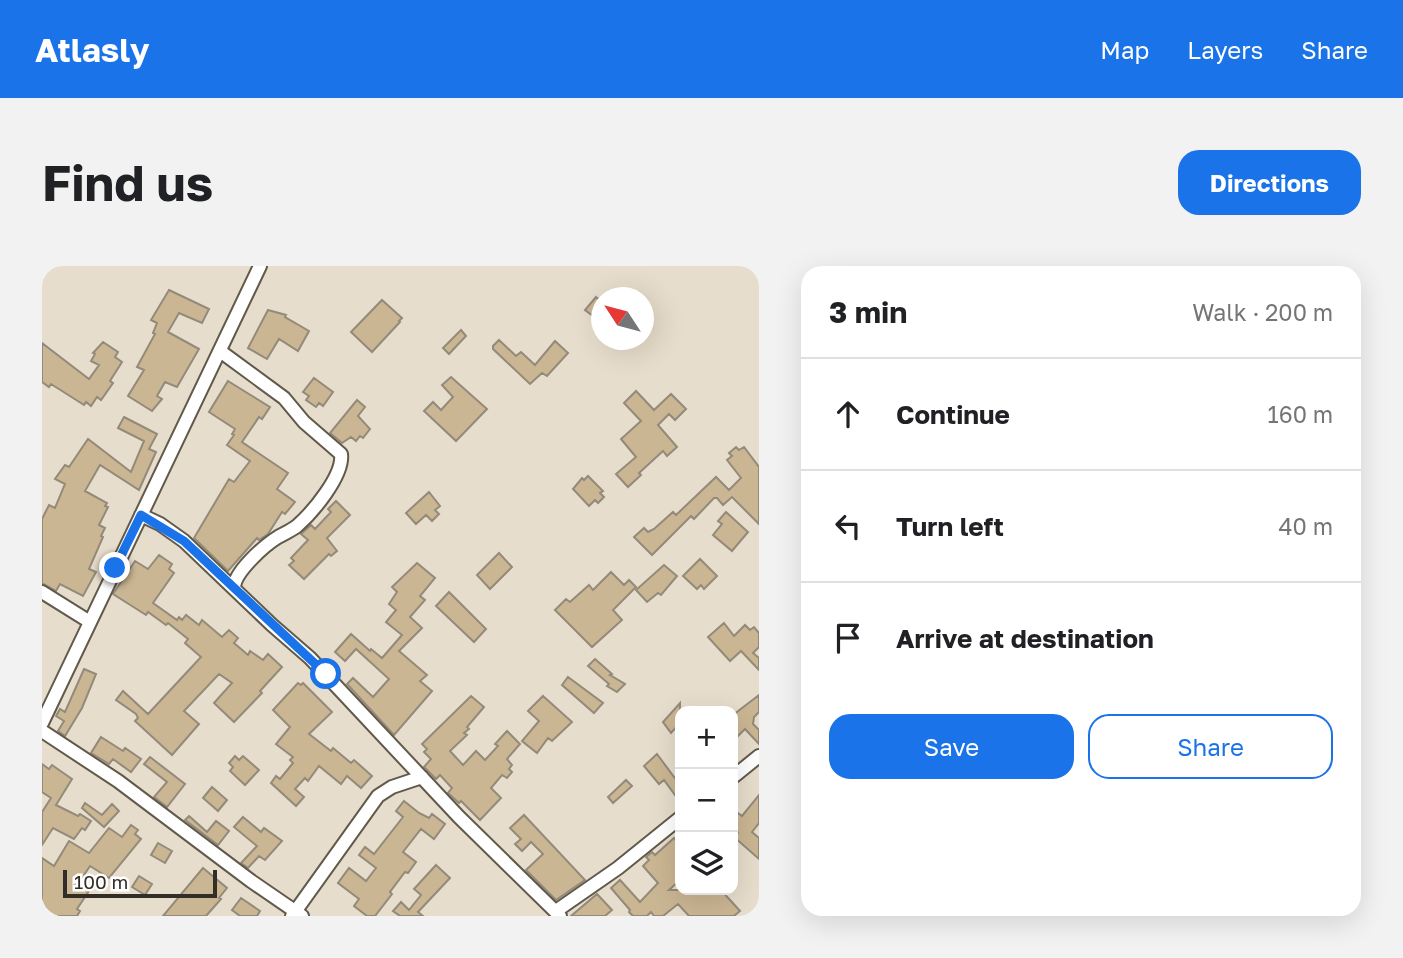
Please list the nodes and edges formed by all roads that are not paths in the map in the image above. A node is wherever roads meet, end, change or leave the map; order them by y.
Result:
1 (260, 266) edge
2 (220, 351) junction
3 (141, 515) junction
4 (234, 588) junction
5 (42, 592) edge
6 (90, 622) junction
7 (42, 723) edge
8 (42, 731) edge
9 (759, 756) edge
10 (738, 773) edge
11 (422, 777) junction
12 (675, 822) edge
13 (297, 914) edge
14 (558, 914) edge

1 - 2 street
2 - 3 street
2 - 4 street
3 - 4 street
3 - 6 street
4 - 11 street
5 - 6 street
6 - 7 street
8 - 13 street
9 - 10 street
11 - 13 street
11 - 14 street
12 - 14 street

